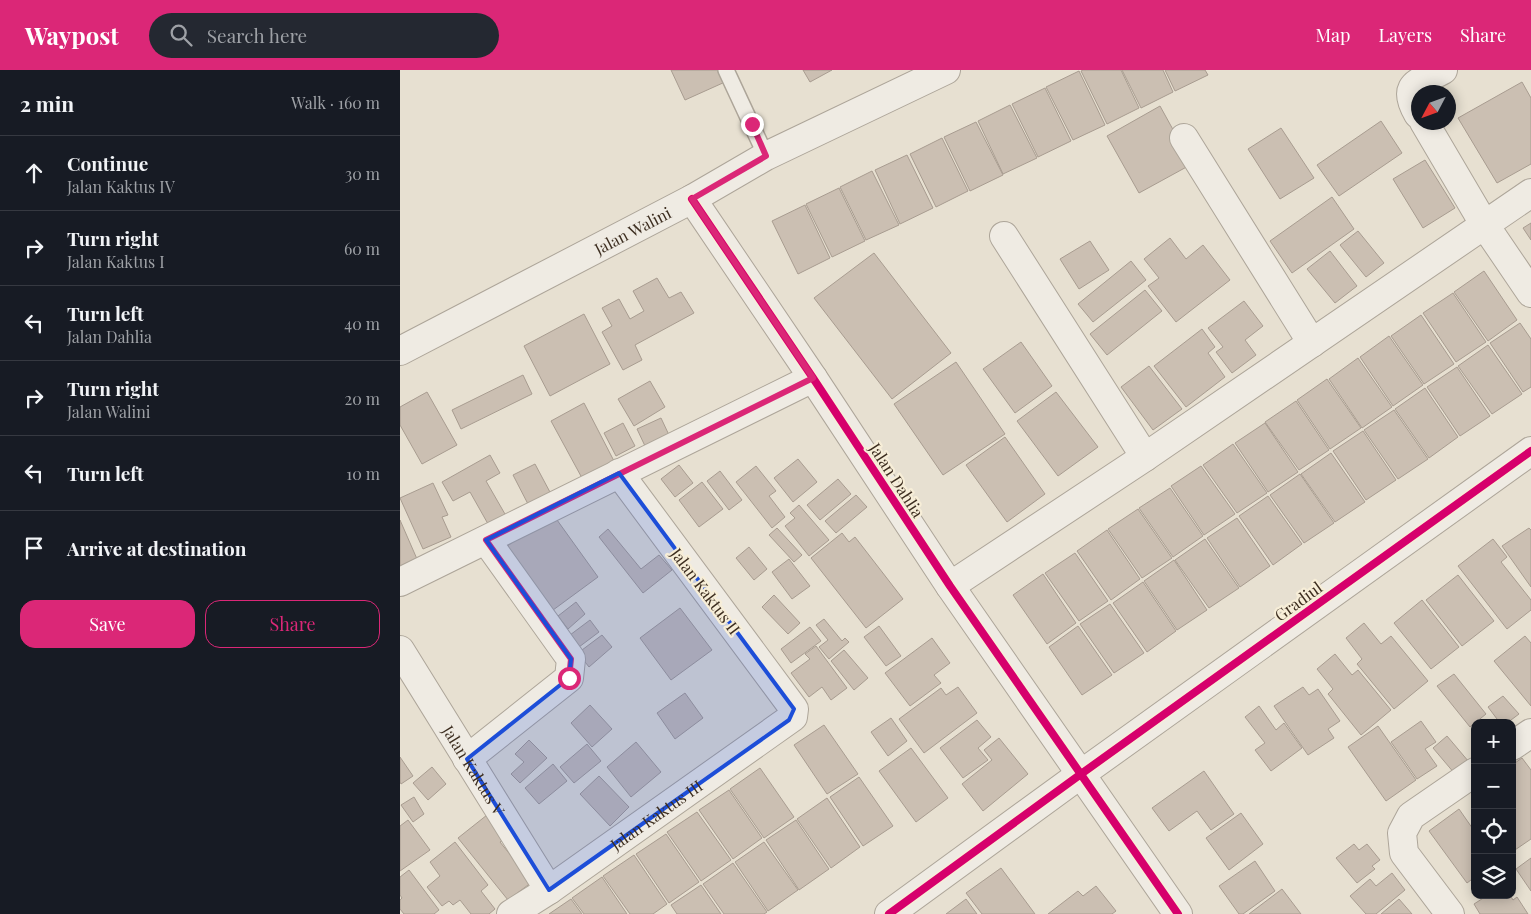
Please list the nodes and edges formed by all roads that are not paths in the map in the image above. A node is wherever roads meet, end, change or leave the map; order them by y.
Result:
1 (726, 70) edge
2 (946, 70) edge
3 (1443, 70) edge
4 (917, 77) edge
5 (1414, 85) edge
6 (1429, 130) edge
7 (1184, 138) dead end
8 (766, 156) junction
9 (1531, 193) edge
10 (692, 199) junction
11 (1484, 224) junction
12 (1004, 236) dead end
13 (1531, 293) edge
14 (1312, 343) junction
15 (400, 351) edge
16 (813, 378) junction
17 (1531, 451) edge
18 (1145, 457) junction
19 (619, 473) junction
20 (486, 540) junction
21 (400, 582) edge
22 (950, 586) junction
23 (400, 650) edge
24 (794, 709) joint
25 (1531, 733) edge
26 (1516, 743) edge
27 (468, 759) junction
28 (1081, 774) junction
29 (1471, 775) edge
30 (549, 890) junction
31 (893, 913) edge
32 (511, 914) edge
33 (1178, 914) edge
34 (1450, 914) edge

1 - 8 lane
2 - 4 street, Jalan Walini
3 - 5 street
4 - 8 street, Jalan Walini
6 - 11 street
7 - 14 street
8 - 10 street, Jalan Walini
9 - 11 street
10 - 15 street, Jalan Walini
10 - 16 street, Jalan Dahlia
11 - 13 street
11 - 14 street
12 - 18 street
14 - 18 street
16 - 19 street
16 - 22 street, Jalan Dahlia
17 - 28 street, Gradiul
18 - 22 street
19 - 20 street
19 - 24 street, Jalan Kaktus II
20 - 21 street
20 - 27 street
22 - 28 street, Jalan Dahlia
23 - 27 street, Jalan Kaktus V
24 - 30 street, Jalan Kaktus III
25 - 26 street
27 - 30 street, Jalan Kaktus V
28 - 31 street, Gradiul
28 - 33 street, Jalan Dahlia
29 - 34 street
30 - 32 street, Jalan Kaktus III

